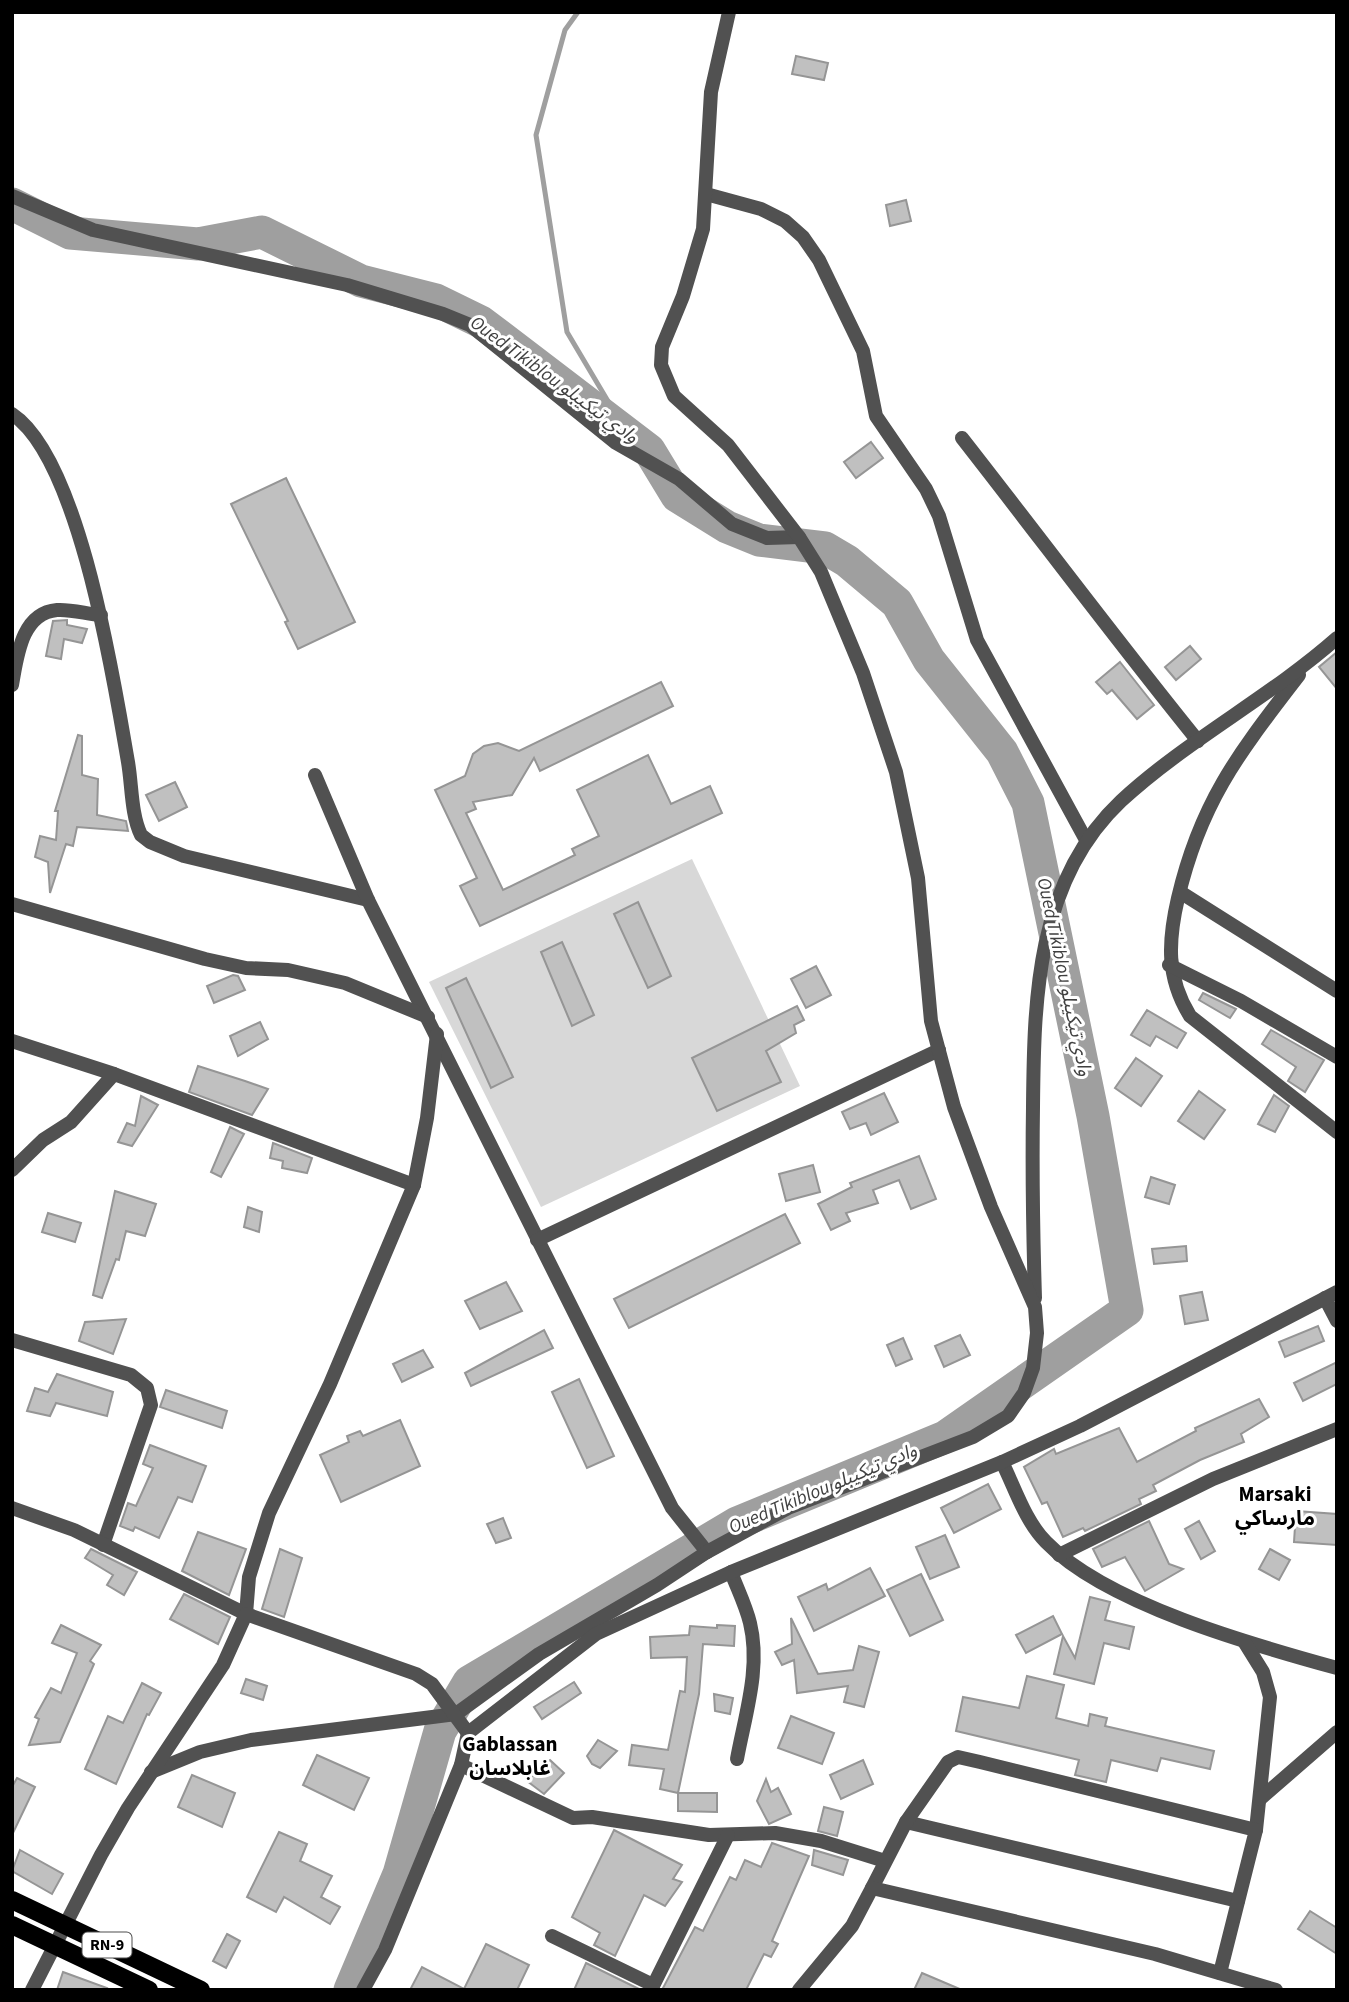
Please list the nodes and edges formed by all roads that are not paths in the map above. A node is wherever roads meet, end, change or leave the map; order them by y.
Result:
1 (729, 12) edge
2 (706, 194) junction
3 (12, 196) edge
4 (12, 414) edge
5 (962, 438) dead end
6 (799, 537) junction
7 (101, 615) junction
8 (1337, 638) edge
9 (1309, 663) junction
10 (12, 685) edge
11 (1198, 741) junction
12 (314, 775) dead end
13 (1086, 840) junction
14 (1180, 892) junction
15 (368, 900) junction
16 (12, 904) edge
17 (1170, 965) junction
18 (1337, 991) edge
19 (428, 1017) junction
20 (437, 1034) junction
21 (12, 1041) edge
22 (939, 1050) junction
23 (1337, 1057) edge
24 (114, 1074) junction
25 (1337, 1132) edge
26 (12, 1170) edge
27 (414, 1185) junction
28 (537, 1240) junction
29 (1331, 1295) edge
30 (1035, 1307) junction
31 (1337, 1321) edge
32 (12, 1339) edge
33 (1337, 1429) edge
34 (1002, 1462) junction
35 (12, 1508) edge
36 (103, 1545) junction
37 (707, 1552) junction
38 (1059, 1555) junction
39 (731, 1572) junction
40 (246, 1614) junction
41 (1245, 1643) junction
42 (1337, 1668) edge
43 (456, 1714) junction
44 (1337, 1732) edge
45 (468, 1733) junction
46 (737, 1759) dead end
47 (461, 1765) junction
48 (151, 1772) junction
49 (1260, 1799) junction
50 (906, 1822) junction
51 (1256, 1830) junction
52 (729, 1835) junction
53 (885, 1861) junction
54 (872, 1888) junction
55 (12, 1900) edge
56 (1238, 1901) junction
57 (12, 1925) edge
58 (64, 1925) junction
59 (552, 1936) dead end
60 (54, 1945) junction
61 (1220, 1973) junction
62 (652, 1987) edge
63 (800, 1989) edge
64 (32, 1990) edge
65 (149, 1990) edge
66 (201, 1990) edge
67 (363, 1990) edge
68 (1276, 1990) edge

1 - 2 street
2 - 6 street
2 - 13 street
3 - 6 street
4 - 7 street
5 - 11 street
6 - 22 street
7 - 10 street
7 - 15 street
8 - 9 street
9 - 11 street
9 - 14 street
11 - 13 street
12 - 15 street
13 - 30 street
14 - 17 street
14 - 18 street
15 - 19 street
16 - 19 street
17 - 23 street
17 - 25 street
19 - 20 street
20 - 27 street
20 - 28 street
21 - 24 street
22 - 28 street
22 - 30 street
24 - 26 street
24 - 27 street
27 - 40 street
28 - 37 street
29 - 31 street
29 - 34 street
30 - 37 street
32 - 36 street
33 - 38 street
34 - 38 street
34 - 39 street
35 - 36 street
36 - 40 street
37 - 43 street
38 - 41 street
39 - 45 street
39 - 46 street
40 - 43 street
40 - 48 street
41 - 42 street
41 - 49 street
43 - 45 street
43 - 48 street
44 - 49 street
45 - 47 street
47 - 52 street
47 - 67 street
48 - 58 street
49 - 51 street
50 - 51 street
50 - 53 street
50 - 56 street
51 - 56 street
52 - 53 street
52 - 62 street
53 - 54 street
54 - 61 street
54 - 63 street
55 - 58 main road, RN-9
56 - 61 street
57 - 60 main road, RN-9
58 - 60 street
58 - 66 main road, RN-9
59 - 62 street
60 - 64 street
60 - 65 main road, RN-9
61 - 68 street

